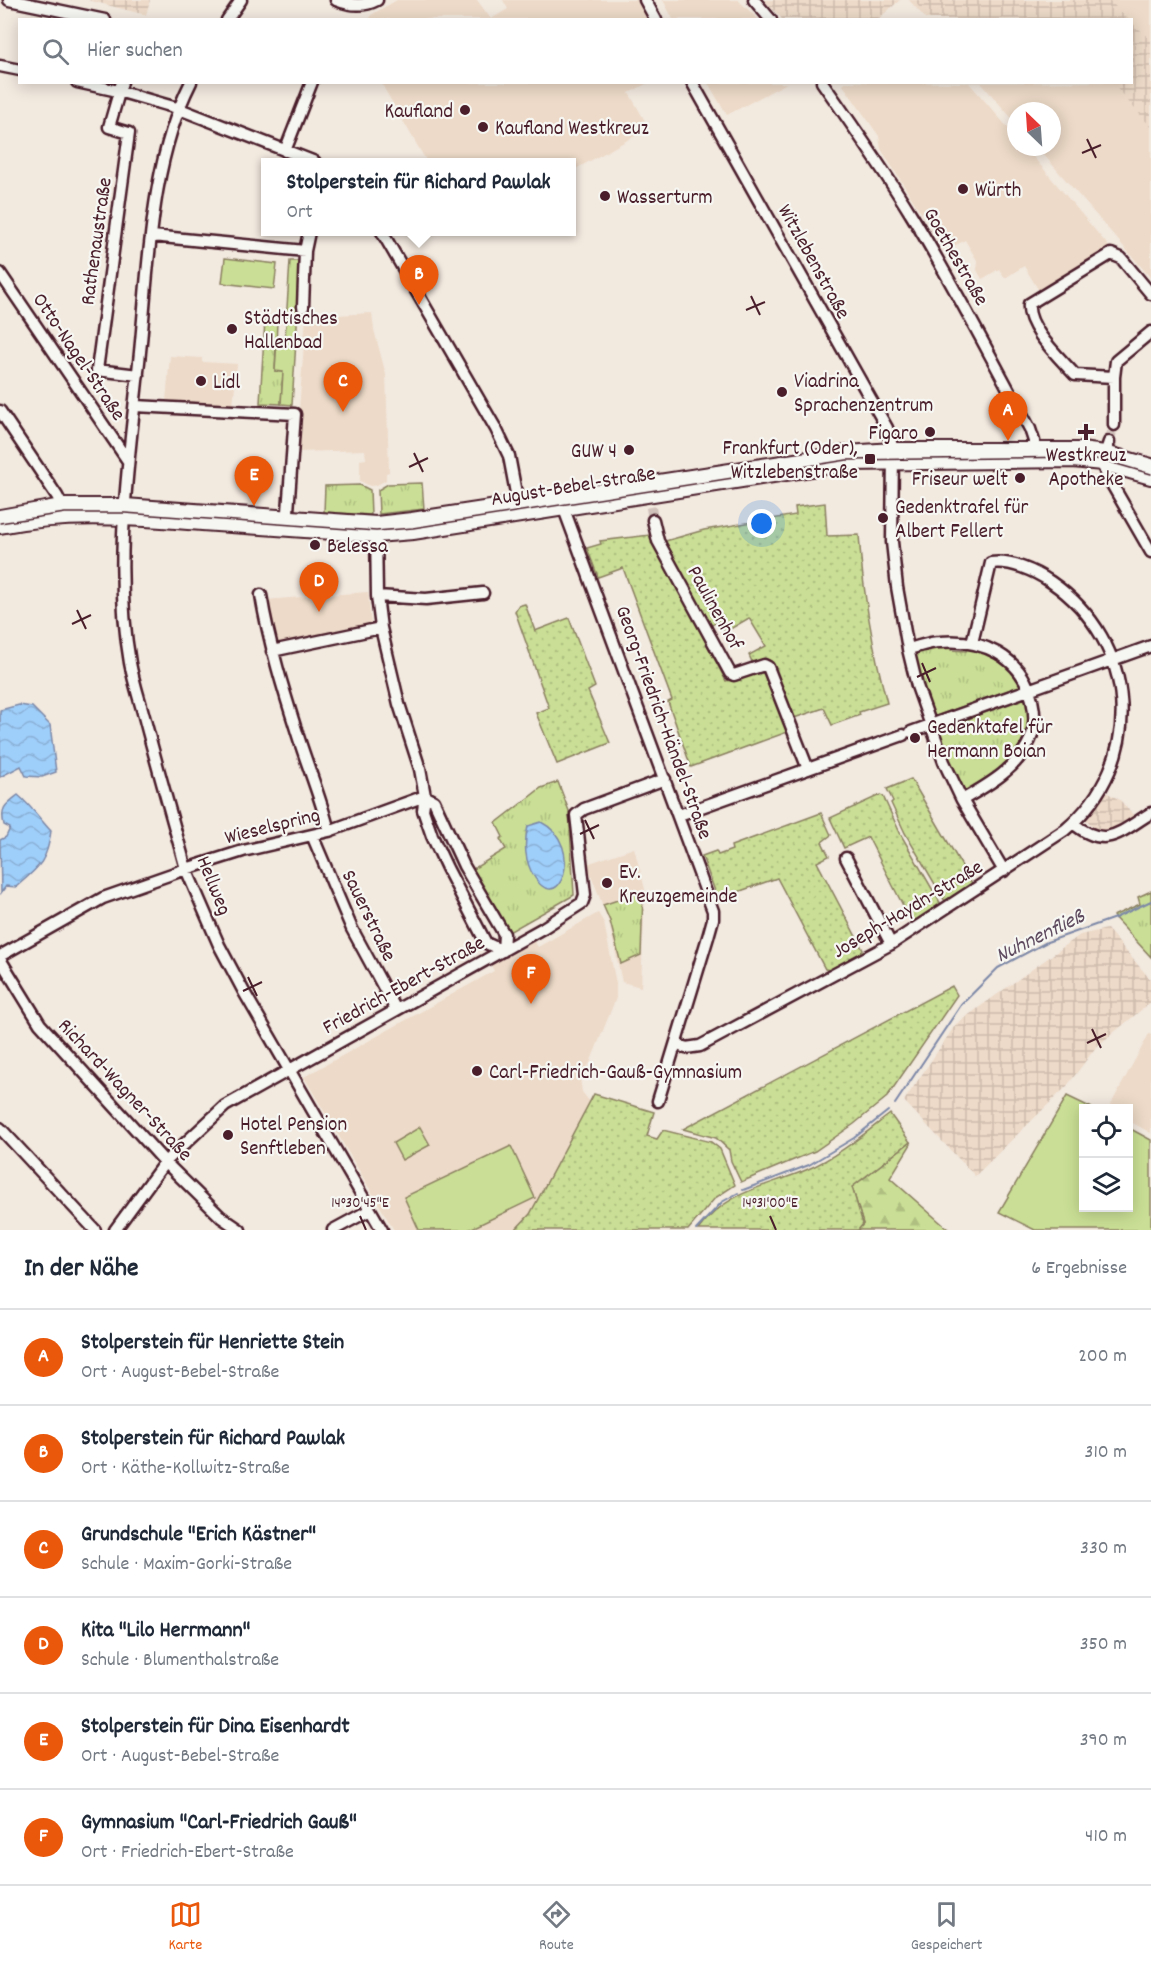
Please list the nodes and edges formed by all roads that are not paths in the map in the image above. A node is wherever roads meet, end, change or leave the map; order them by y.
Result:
1 (9, 0) edge
2 (232, 0) edge
3 (241, 0) edge
4 (336, 0) edge
5 (377, 0) edge
6 (645, 0) edge
7 (754, 0) edge
8 (95, 18) edge
9 (227, 18) edge
10 (228, 18) edge
11 (655, 18) edge
12 (769, 18) edge
13 (0, 66) edge
14 (18, 70) edge
15 (94, 84) edge
16 (190, 84) edge
17 (311, 84) edge
18 (693, 84) edge
19 (823, 84) edge
20 (120, 87) edge
21 (177, 108) junction
22 (285, 150) junction
23 (305, 158) edge
24 (152, 236) junction
25 (308, 236) edge
26 (385, 236) edge
27 (305, 251) junction
28 (0, 273) edge
29 (1151, 294) edge
30 (303, 307) dead end
31 (1151, 332) edge
32 (138, 375) junction
33 (1114, 377) junction
34 (135, 406) junction
35 (0, 411) edge
36 (1114, 425) tunnel mouth
37 (1105, 453) junction
38 (892, 456) junction
39 (1034, 456) junction
40 (129, 461) junction
41 (1151, 466) edge
42 (1151, 477) edge
43 (561, 502) junction
44 (519, 509) junction
45 (64, 511) junction
46 (124, 512) junction
47 (0, 517) edge
48 (652, 520) tunnel mouth
49 (287, 523) junction
50 (0, 526) edge
51 (376, 529) junction
52 (1151, 552) edge
53 (483, 593) dead end
54 (261, 596) dead end
55 (377, 596) junction
56 (381, 628) junction
57 (972, 642) junction
58 (1151, 646) edge
59 (908, 649) junction
60 (272, 651) junction
61 (1113, 659) junction
62 (1029, 689) junction
63 (930, 725) junction
64 (808, 769) junction
65 (665, 779) junction
66 (425, 796) junction
67 (962, 800) junction
68 (1151, 813) edge
69 (679, 815) junction
70 (1073, 824) junction
71 (329, 831) junction
72 (312, 835) junction
73 (846, 858) dead end
74 (186, 869) junction
75 (1004, 871) junction
76 (891, 944) junction
77 (502, 951) junction
78 (0, 958) edge
79 (396, 1010) junction
80 (676, 1044) junction
81 (290, 1071) junction
82 (658, 1101) dead end
83 (0, 1128) edge
84 (165, 1162) junction
85 (370, 1210) junction
86 (95, 1230) edge
87 (115, 1230) edge
88 (240, 1230) edge
89 (333, 1230) edge
90 (382, 1230) edge

1 - 8 street
2 - 9 street
3 - 10 street
4 - 5 street
6 - 11 street
7 - 12 street
13 - 14 street
15 - 20 street
16 - 21 street
17 - 22 street
18 - 38 street, Witzlebenstraße
19 - 39 street, Goethestraße
20 - 21 street
20 - 32 street, Rathenaustraße
21 - 22 street
21 - 24 street
22 - 23 street
24 - 27 street
24 - 32 street
25 - 27 street
26 - 44 street
27 - 30 street
28 - 40 street, Otto-Nagel-Straße
29 - 33 street
31 - 33 street
32 - 34 street
33 - 36 street
34 - 40 street
34 - 49 street
35 - 45 street
37 - 39 street, August-Bebel-Straße
37 - 41 street, August-Bebel-Straße
37 - 42 street, August-Bebel-Straße
37 - 52 street
38 - 39 street, August-Bebel-Straße
38 - 43 street, August-Bebel-Straße
38 - 59 street, Witzlebenstraße
40 - 46 street
43 - 44 street, August-Bebel-Straße
43 - 65 street, Georg-Friedrich-Händel-Straße
44 - 51 street, August-Bebel-Straße
45 - 46 street, August-Bebel-Straße
45 - 47 street, August-Bebel-Straße
45 - 50 street, August-Bebel-Straße
46 - 49 street, August-Bebel-Straße
46 - 74 street, Hellweg
48 - 64 street, Paulinenhof
49 - 51 street, August-Bebel-Straße
51 - 55 street
53 - 55 street
54 - 60 street
55 - 56 street
56 - 60 street
56 - 66 street
57 - 59 street
57 - 61 street, Joseph-Haydn-Straße
57 - 62 street
58 - 61 street
59 - 63 street, Witzlebenstraße
60 - 71 street
61 - 62 street
61 - 70 street, Joseph-Haydn-Straße
62 - 63 street
62 - 67 street
63 - 64 street
63 - 67 street, Witzlebenstraße
64 - 69 street
65 - 69 street, Georg-Friedrich-Händel-Straße
65 - 77 street, Friedrich-Ebert-Straße
66 - 71 street, Wieselspring
66 - 77 street
66 - 77 street
67 - 75 street, Witzlebenstraße
68 - 70 street
69 - 80 street, Georg-Friedrich-Händel-Straße
70 - 75 street, Joseph-Haydn-Straße
71 - 72 street, Wieselspring
72 - 74 street, Wieselspring
72 - 79 street, Sauerstraße
73 - 76 street
74 - 78 street, Wieselspring
74 - 81 street, Hellweg
75 - 76 street, Joseph-Haydn-Straße
76 - 80 street, Joseph-Haydn-Straße
77 - 79 street, Friedrich-Ebert-Straße
78 - 84 street, Richard-Wagner-Straße
79 - 81 street, Friedrich-Ebert-Straße
80 - 82 street, Georg-Friedrich-Händel-Straße
81 - 84 street, Friedrich-Ebert-Straße
81 - 85 street, Hellweg
83 - 86 street
84 - 87 street, Friedrich-Ebert-Straße
84 - 88 street, Richard-Wagner-Straße
85 - 89 street
85 - 90 street, Hellweg

